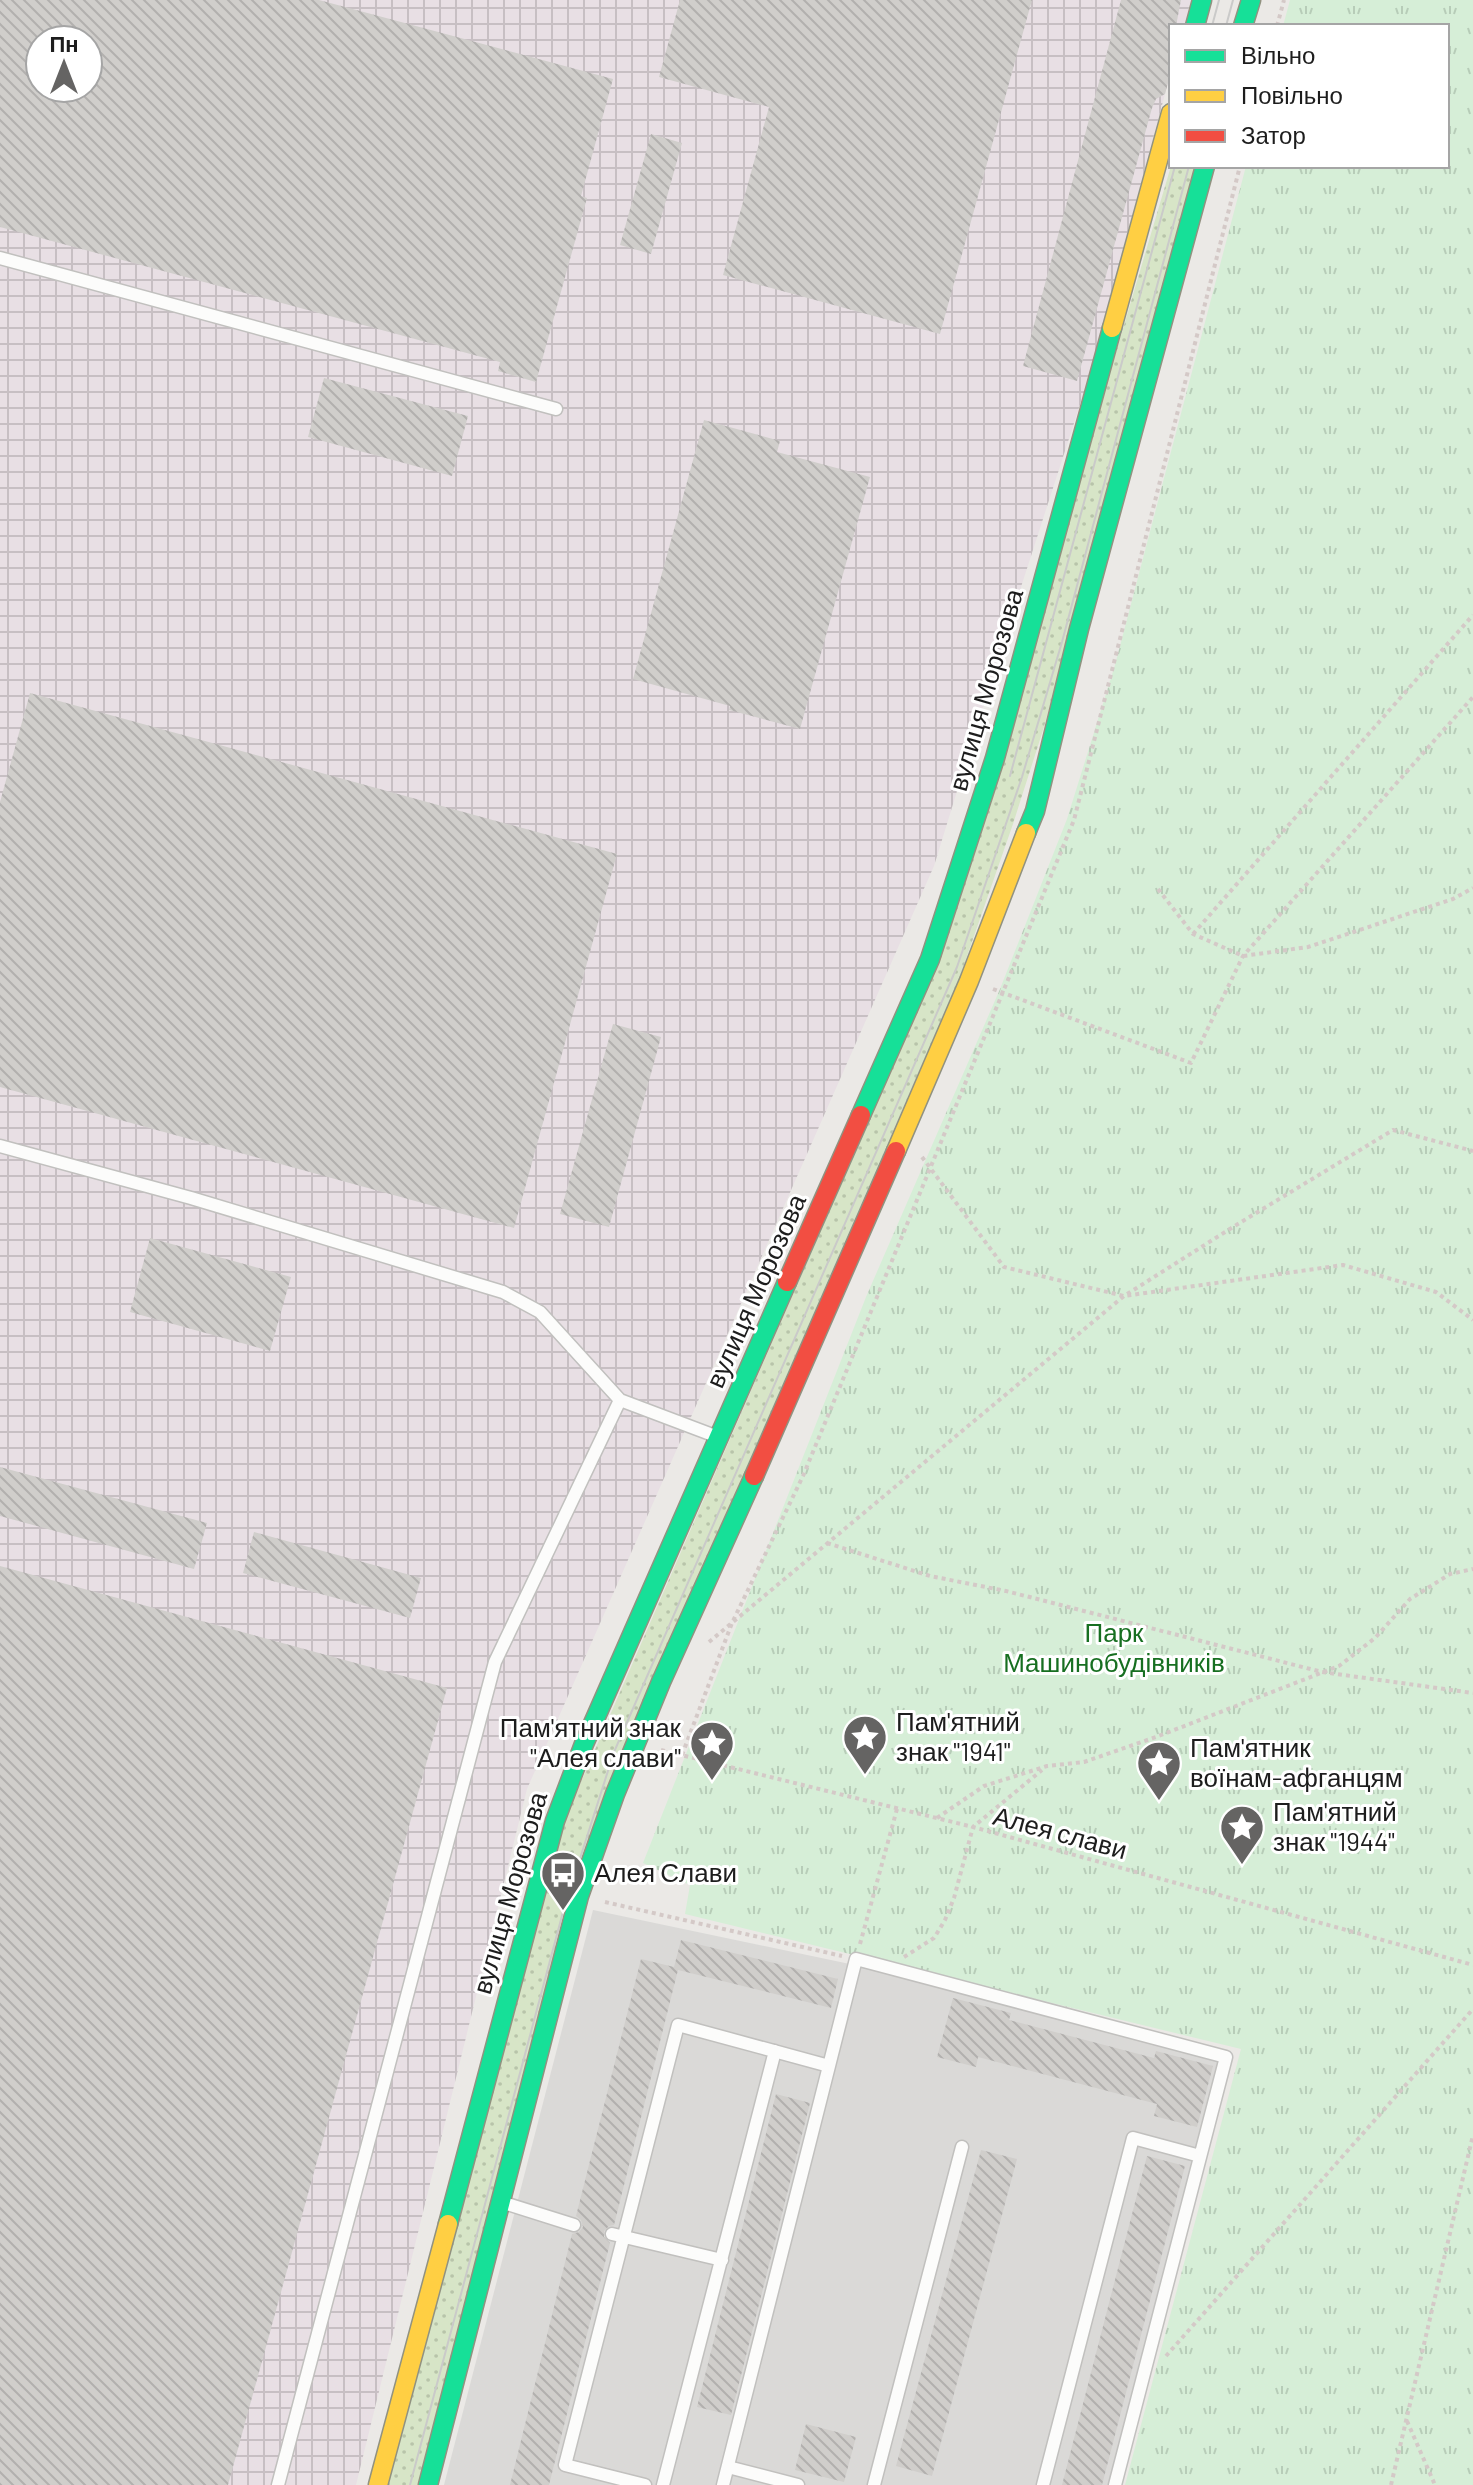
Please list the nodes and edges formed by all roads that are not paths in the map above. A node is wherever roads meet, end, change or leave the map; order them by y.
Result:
1 (1202, 0) edge
2 (1251, 0) edge
3 (1196, 24) edge
4 (1244, 24) edge
5 (1169, 120) edge
6 (1204, 168) edge
7 (0, 258) edge
8 (556, 409) dead end
9 (0, 1146) edge
10 (620, 1400) junction
11 (720, 1438) junction
12 (775, 2051) junction
13 (829, 2066) junction
14 (962, 2147) dead end
15 (1200, 2156) junction
16 (500, 2202) junction
17 (574, 2225) dead end
18 (618, 2236) junction
19 (722, 2260) junction
20 (728, 2467) junction
21 (278, 2485) edge
22 (378, 2485) edge
23 (428, 2485) edge
24 (645, 2485) edge
25 (663, 2485) edge
26 (723, 2485) edge
27 (798, 2485) edge
28 (874, 2485) edge
29 (1043, 2485) edge
30 (1115, 2485) edge

1 - 3 main road
2 - 4 main road
5 - 11 main road, вулиця Морозова
6 - 16 main road
7 - 8 lane
9 - 10 lane
10 - 11 lane
10 - 21 lane
11 - 22 main road, вулиця Морозова
12 - 13 lane
12 - 18 lane
12 - 19 lane
13 - 15 lane
13 - 20 lane
14 - 28 lane
15 - 29 lane
15 - 30 lane
16 - 17 lane
16 - 23 main road
18 - 19 lane
18 - 24 lane
19 - 25 lane
20 - 26 lane
20 - 27 lane

